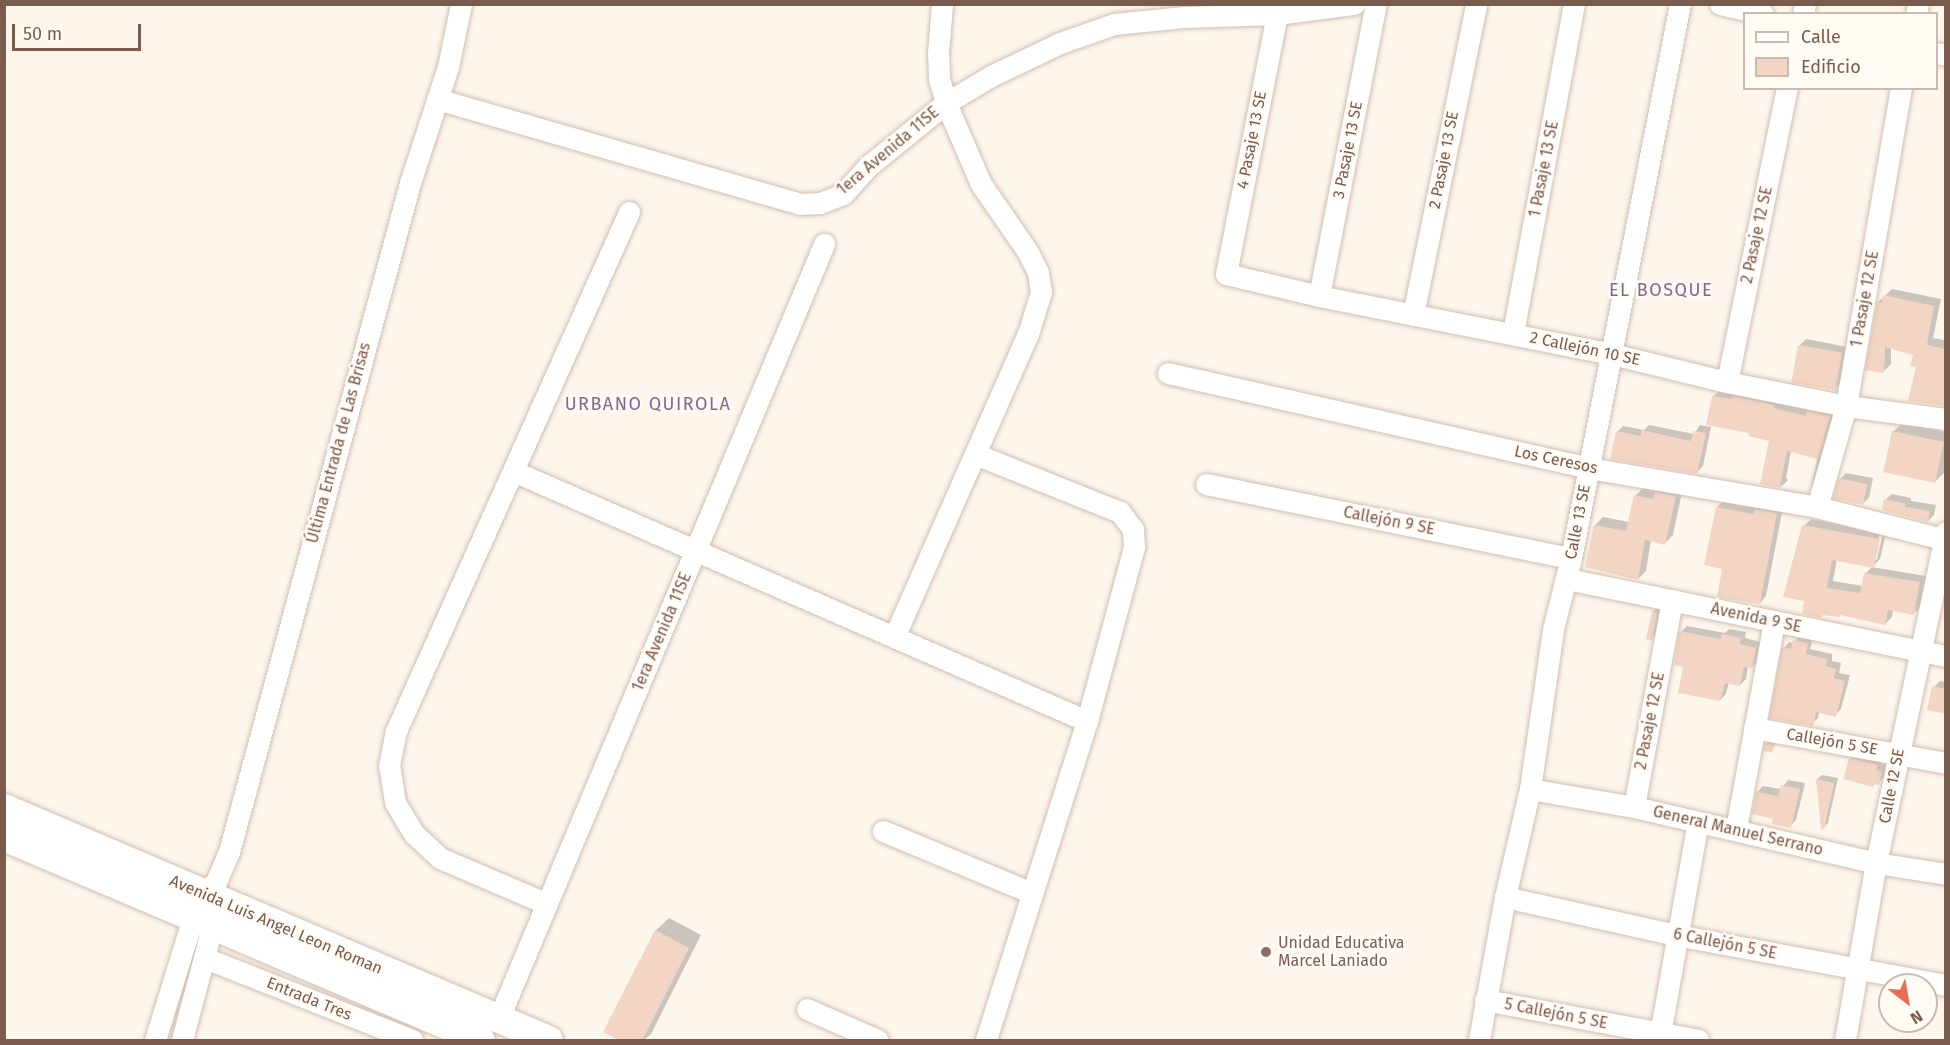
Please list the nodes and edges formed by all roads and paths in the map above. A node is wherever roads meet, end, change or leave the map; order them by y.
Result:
1 (461, 4) edge
2 (942, 4) edge
3 (1354, 4) edge
4 (1376, 4) edge
5 (1476, 4) edge
6 (1574, 4) edge
7 (1680, 4) edge
8 (1720, 4) edge
9 (1277, 9) edge
10 (1184, 11) edge
11 (1754, 12) edge
12 (1787, 90) edge
13 (1901, 90) edge
14 (437, 99) junction
15 (946, 103) junction
16 (629, 212) dead end
17 (824, 244) dead end
18 (1226, 274) joint
19 (1319, 296) junction
20 (1413, 315) junction
21 (1513, 333) junction
22 (1612, 354) junction
23 (1168, 373) dead end
24 (1727, 381) junction
25 (1846, 406) junction
26 (1946, 419) edge
27 (975, 454) junction
28 (1589, 468) junction
29 (513, 471) junction
30 (1206, 484) dead end
31 (1818, 507) junction
32 (1945, 537) edge
33 (697, 551) junction
34 (1571, 558) junction
35 (1567, 579) junction
36 (1672, 600) junction
37 (1774, 621) junction
38 (895, 635) junction
39 (1919, 651) junction
40 (1946, 656) edge
41 (1087, 721) junction
42 (1754, 728) junction
43 (1898, 754) junction
44 (1946, 763) edge
45 (1530, 789) junction
46 (1634, 807) junction
47 (4, 808) edge
48 (1698, 822) junction
49 (1736, 829) junction
50 (883, 831) dead end
51 (4, 837) edge
52 (1876, 863) junction
53 (1946, 874) edge
54 (1032, 894) junction
55 (1505, 897) junction
56 (545, 903) junction
57 (209, 904) junction
58 (1676, 935) junction
59 (205, 958) junction
60 (1857, 970) junction
61 (1946, 985) edge
62 (1485, 1000) junction
63 (807, 1009) dead end
64 (476, 1034) edge
65 (1659, 1037) edge
66 (155, 1041) edge
67 (182, 1041) edge
68 (412, 1041) edge
69 (549, 1041) edge
70 (878, 1041) edge
71 (986, 1041) edge
72 (1479, 1041) edge
73 (1698, 1041) edge
74 (1845, 1041) edge

1 - 14 street, Última Entrada de Las Brisas
2 - 15 street
3 - 9 street, 1era Avenida 11SE
4 - 19 street, 3 Pasaje 13 SE
5 - 20 street, 2 Pasaje 13 SE
6 - 21 street, 1 Pasaje 13 SE
7 - 22 street, Calle 13 SE
8 - 11 street
9 - 10 street, 1era Avenida 11SE
9 - 18 street, 4 Pasaje 13 SE
10 - 15 street, 1era Avenida 11SE
12 - 24 street, 2 Pasaje 12 SE
13 - 25 street, 1 Pasaje 12 SE
14 - 15 street, 1era Avenida 11SE
14 - 57 street, Última Entrada de Las Brisas
15 - 27 street
16 - 29 street
17 - 33 street, 1era Avenida 11SE
18 - 19 street, 2 Callejón 10 SE
19 - 20 street, 2 Callejón 10 SE
20 - 21 street, 2 Callejón 10 SE
21 - 22 street, 2 Callejón 10 SE
22 - 24 street, 2 Callejón 10 SE
22 - 28 street, Calle 13 SE
23 - 28 street, Los Ceresos
24 - 25 street, 2 Callejón 10 SE
25 - 26 street, 2 Callejón 10 SE
25 - 31 street, 1 Pasaje 12 SE
27 - 38 street
27 - 41 street
28 - 31 street, Los Ceresos
28 - 34 street, Calle 13 SE
29 - 33 street
29 - 56 street
30 - 34 street, Callejón 9 SE
31 - 32 street, Los Ceresos
32 - 39 street, Calle 12 SE
33 - 38 street
33 - 56 street, 1era Avenida 11SE
34 - 35 street, Calle 13 SE
35 - 36 street, Avenida 9 SE
35 - 45 street, Calle 13 SE
36 - 37 street, Avenida 9 SE
36 - 46 street, 2 Pasaje 12 SE
37 - 39 street, Avenida 9 SE
37 - 42 street
38 - 41 street
39 - 40 street, Avenida 9 SE
39 - 43 street, Calle 12 SE
41 - 54 street
42 - 43 street, Callejón 5 SE
42 - 49 street
43 - 44 street, Callejón 5 SE
43 - 52 street, Calle 12 SE
45 - 46 street, General Manuel Serrano
45 - 55 street, Calle 13 SE
46 - 48 street, General Manuel Serrano
47 - 57 main road, Avenida Luis Angel Leon Roman
48 - 49 street, General Manuel Serrano
48 - 58 street
49 - 52 street, General Manuel Serrano
50 - 54 street
51 - 57 main road, Avenida Luis Angel Leon Roman
52 - 53 street, General Manuel Serrano
52 - 60 street, Calle 12 SE
54 - 71 street
55 - 58 street, 6 Callejón 5 SE
55 - 62 street, Calle 13 SE
56 - 64 street, 1era Avenida 11SE
57 - 59 street, Última Entrada de Las Brisas
57 - 64 main road, Avenida Luis Angel Leon Roman
57 - 66 street, Última Entrada de Las Brisas
58 - 60 street, 6 Callejón 5 SE
58 - 65 street
59 - 67 street, Última Entrada de Las Brisas
59 - 68 street, Entrada Tres
60 - 61 street, 6 Callejón 5 SE
60 - 74 street, Calle 12 SE
62 - 65 street, 5 Callejón 5 SE
62 - 72 street, Calle 13 SE
63 - 70 street
64 - 69 main road, Avenida Luis Angel Leon Roman
65 - 73 street, 5 Callejón 5 SE

